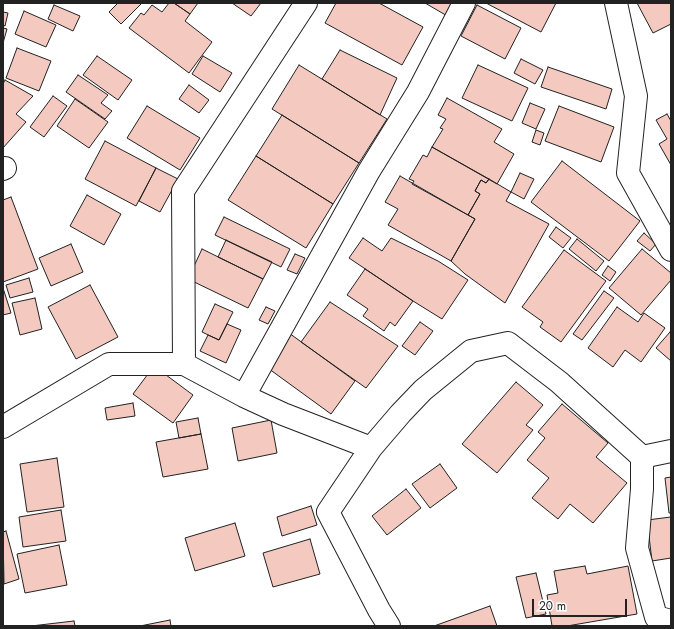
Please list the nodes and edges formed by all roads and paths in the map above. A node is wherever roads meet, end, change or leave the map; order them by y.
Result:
1 (306, 3) edge
2 (464, 3) edge
3 (616, 3) edge
4 (671, 250) edge
5 (184, 364) junction
6 (244, 396) junction
7 (3, 427) edge
8 (371, 448) junction
9 (671, 451) edge
10 (642, 457) junction
11 (671, 621) edge
12 (390, 626) edge

1 - 5 street
2 - 6 street
3 - 4 street
5 - 6 street
5 - 7 street
6 - 8 street
8 - 10 street
8 - 12 street
9 - 10 street
10 - 11 street

